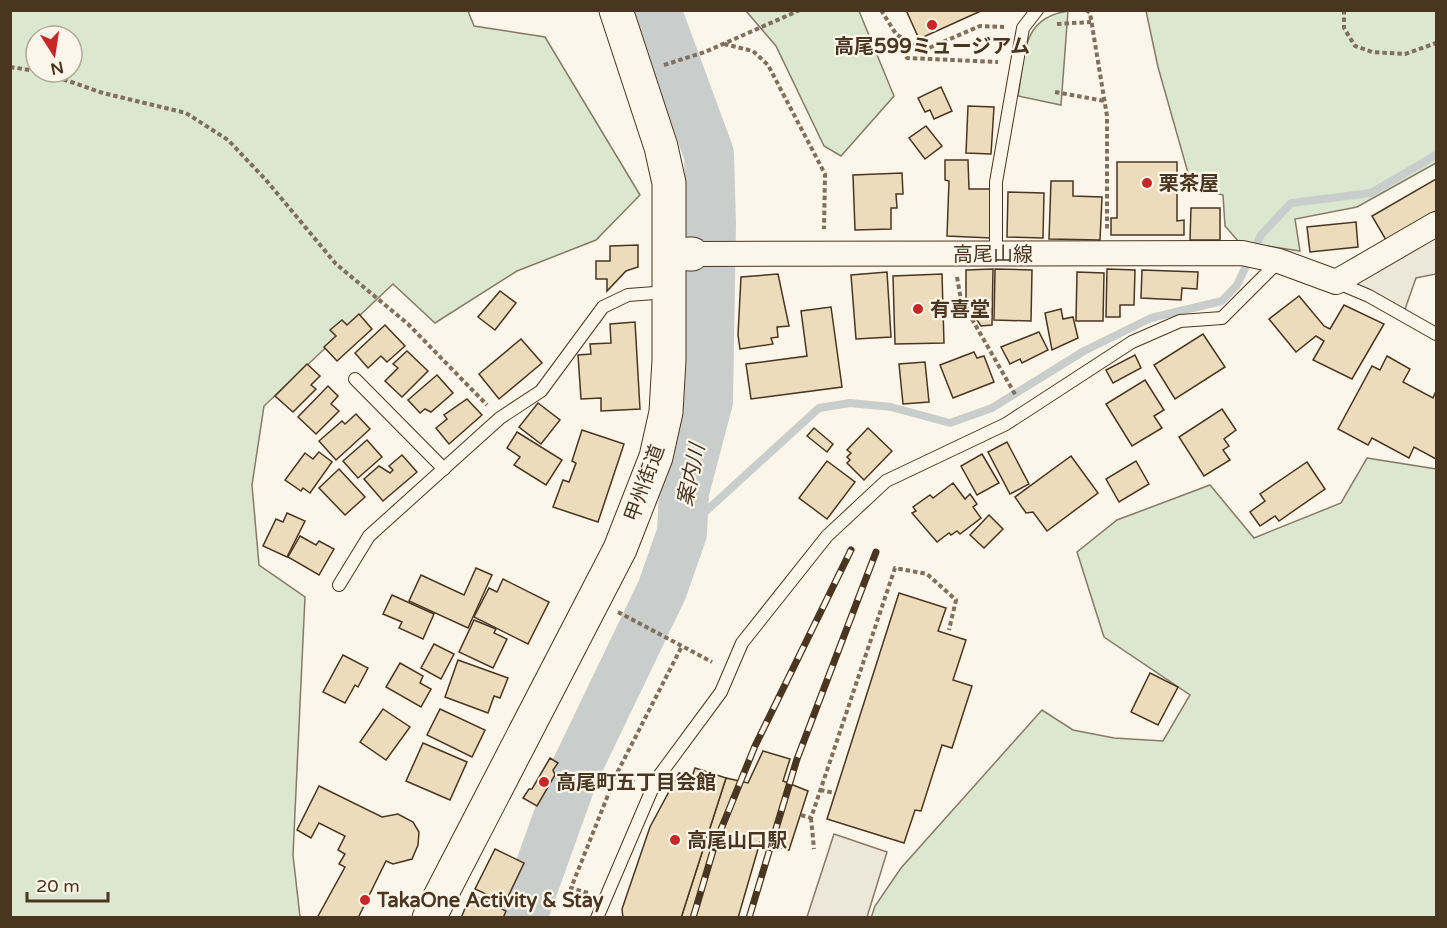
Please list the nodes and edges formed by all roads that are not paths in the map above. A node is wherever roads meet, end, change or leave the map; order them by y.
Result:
1 (616, 10) edge
2 (1037, 10) edge
3 (1437, 224) edge
4 (684, 254) junction
5 (996, 255) junction
6 (1274, 260) junction
7 (1336, 282) junction
8 (669, 292) junction
9 (1437, 334) edge
10 (355, 379) dead end
11 (444, 469) junction
12 (339, 585) dead end
13 (429, 918) edge
14 (597, 918) edge

1 - 4 highway, 甲州街道
2 - 5 lane
3 - 7 street
4 - 5 street, 高尾山線
4 - 8 highway, 甲州街道
5 - 6 street, 高尾山線
6 - 7 street
6 - 14 lane
7 - 9 lane
8 - 11 lane
8 - 13 highway, 甲州街道
10 - 11 lane
11 - 12 lane

